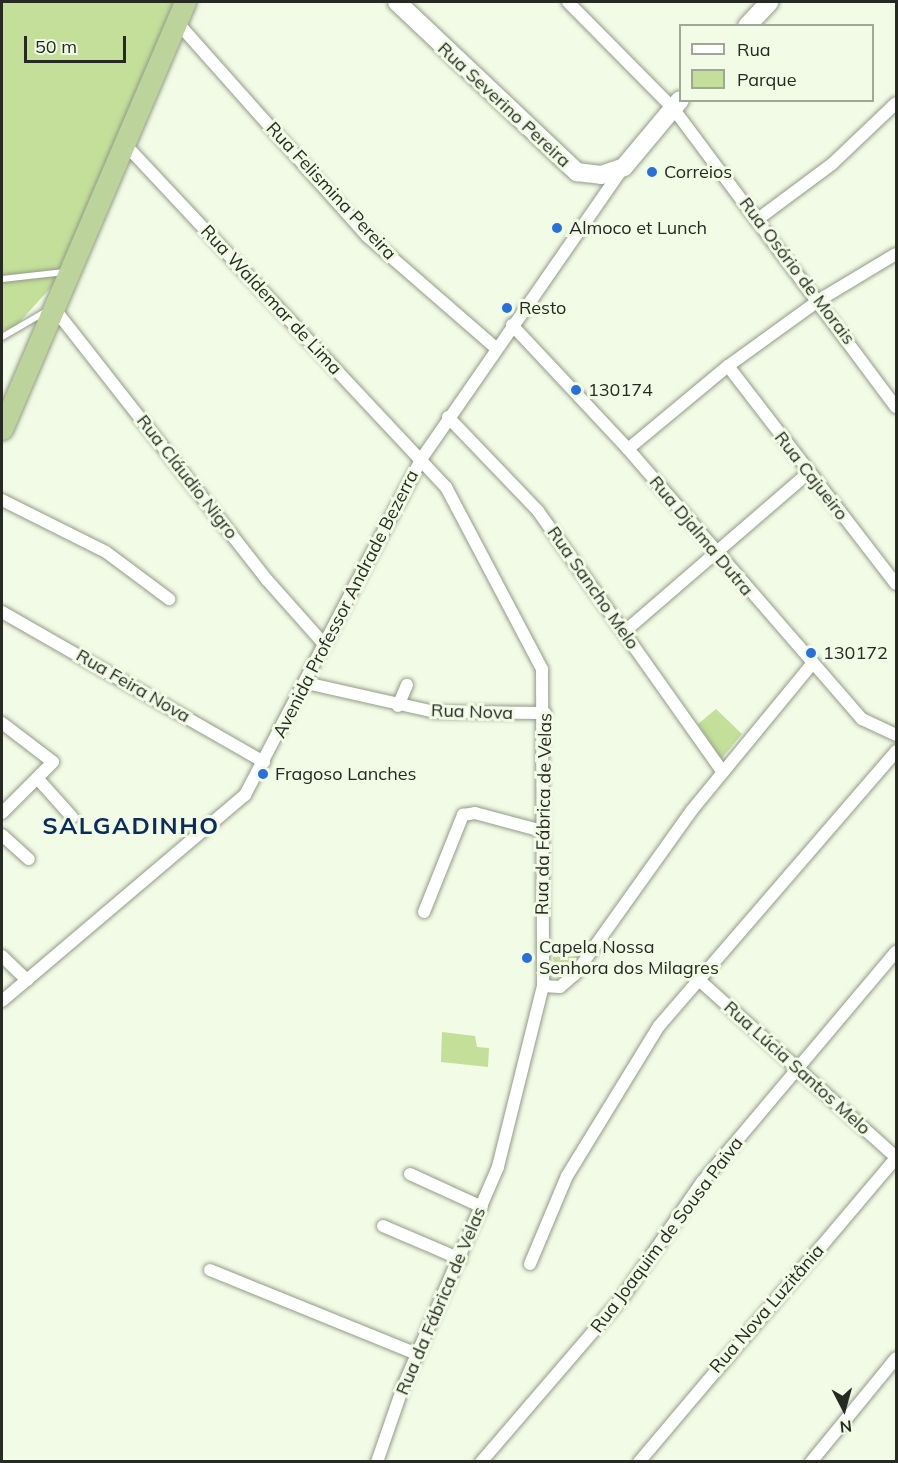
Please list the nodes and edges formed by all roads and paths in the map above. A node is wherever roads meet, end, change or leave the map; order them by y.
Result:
1 (185, 2) edge
2 (568, 2) edge
3 (768, 2) edge
4 (402, 3) edge
5 (177, 22) junction
6 (749, 24) edge
7 (677, 104) edge
8 (895, 108) edge
9 (121, 141) junction
10 (624, 167) junction
11 (758, 219) junction
12 (897, 254) edge
13 (68, 272) junction
14 (2, 279) edge
15 (821, 299) junction
16 (53, 307) junction
17 (512, 326) junction
18 (2, 337) edge
19 (496, 348) junction
20 (728, 366) junction
21 (897, 407) edge
22 (448, 417) junction
23 (2, 426) edge
24 (628, 449) junction
25 (422, 458) junction
26 (807, 474) junction
27 (2, 500) edge
28 (716, 555) junction
29 (897, 584) edge
30 (169, 599) dead end
31 (2, 612) edge
32 (624, 632) junction
33 (324, 644) junction
34 (811, 665) junction
35 (306, 683) junction
36 (407, 684) dead end
37 (398, 706) junction
38 (546, 713) junction
39 (2, 723) edge
40 (897, 735) edge
41 (897, 751) edge
42 (264, 762) junction
43 (723, 772) junction
44 (38, 778) junction
45 (2, 813) edge
46 (72, 817) dead end
47 (542, 831) junction
48 (2, 835) edge
49 (29, 859) dead end
50 (424, 912) dead end
51 (897, 952) edge
52 (2, 956) edge
53 (698, 979) junction
54 (27, 980) junction
55 (543, 986) junction
56 (2, 1001) edge
57 (798, 1069) junction
58 (897, 1157) edge
59 (410, 1174) dead end
60 (482, 1207) junction
61 (383, 1226) dead end
62 (460, 1259) junction
63 (530, 1264) dead end
64 (210, 1270) dead end
65 (417, 1354) junction
66 (897, 1358) edge
67 (377, 1461) edge
68 (481, 1461) edge
69 (639, 1461) edge
70 (812, 1461) edge

1 - 5 highway
2 - 7 street, Rua Osório de Morais
3 - 6 main road
4 - 10 main road, Rua Severino Pereira
5 - 9 highway
5 - 19 street, Rua Felismina Pereira
7 - 10 main road, Avenida Professor Andrade Bezerra
7 - 11 street, Rua Osório de Morais
8 - 11 street
9 - 13 highway
9 - 25 street, Rua Waldemar de Lima
10 - 17 street, Avenida Professor Andrade Bezerra
11 - 15 street, Rua Osório de Morais
12 - 15 street
13 - 14 lane
13 - 16 highway
15 - 20 street
15 - 21 street, Rua Osório de Morais
16 - 18 lane
16 - 23 highway
16 - 33 street, Rua Cláudio Nigro
17 - 19 street, Avenida Professor Andrade Bezerra
17 - 24 street, Rua Djalma Dutra
19 - 22 street, Avenida Professor Andrade Bezerra
20 - 24 street
20 - 26 street, Rua Cajueiro
22 - 25 street, Avenida Professor Andrade Bezerra
22 - 32 street, Rua Sancho Melo
24 - 28 street, Rua Djalma Dutra
25 - 33 street, Avenida Professor Andrade Bezerra
25 - 38 street, Rua da Fábrica de Velas
26 - 28 street
26 - 29 street, Rua Cajueiro
27 - 30 street
28 - 32 street
28 - 34 street, Rua Djalma Dutra
31 - 42 street, Rua Feira Nova
32 - 43 street, Rua Sancho Melo
33 - 35 street, Avenida Professor Andrade Bezerra
34 - 40 street, Rua Djalma Dutra
34 - 43 street
35 - 37 street, Rua Nova
35 - 42 street, Avenida Professor Andrade Bezerra
36 - 37 street
37 - 38 street, Rua Nova
38 - 47 street, Rua da Fábrica de Velas
39 - 44 street
41 - 53 street
42 - 54 street, Avenida Professor Andrade Bezerra
43 - 55 street
44 - 45 street
44 - 46 street
47 - 50 street
47 - 55 street, Rua da Fábrica de Velas
48 - 49 street
51 - 57 street, Rua Joaquim de Sousa Paiva
52 - 54 street
53 - 57 street, Rua Lúcia Santos Melo
53 - 63 street
54 - 56 street, Avenida Professor Andrade Bezerra
55 - 60 street, Rua da Fábrica de Velas
57 - 58 street, Rua Lúcia Santos Melo
57 - 68 street, Rua Joaquim de Sousa Paiva
58 - 69 street, Rua Nova Luzitânia
59 - 60 street
60 - 62 street, Rua da Fábrica de Velas
61 - 62 street
62 - 65 street, Rua da Fábrica de Velas
64 - 65 street
65 - 67 street, Rua da Fábrica de Velas
66 - 70 street

